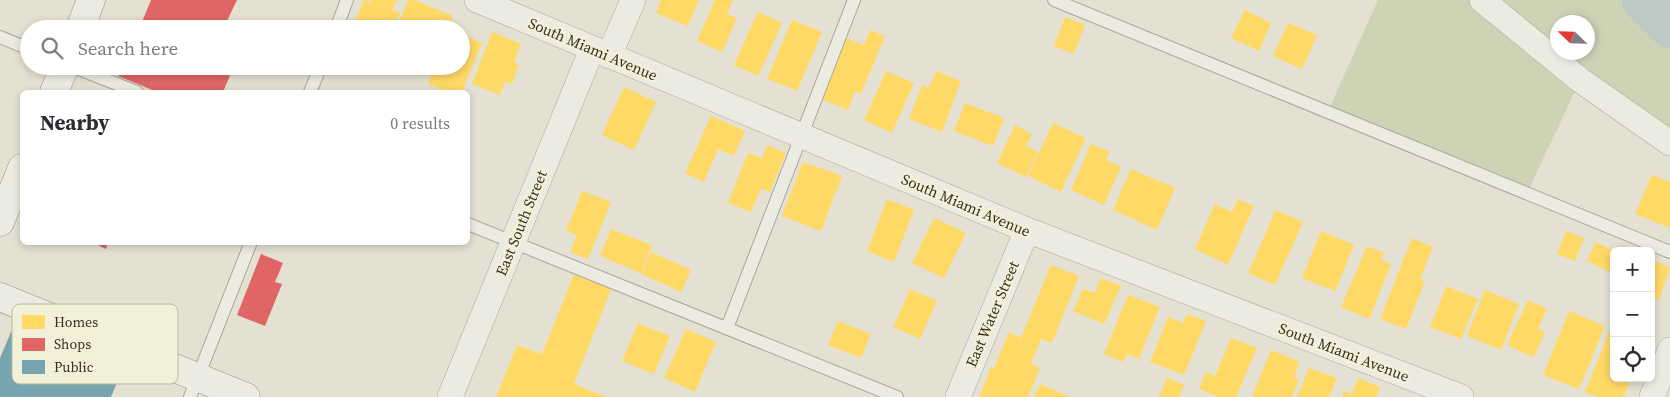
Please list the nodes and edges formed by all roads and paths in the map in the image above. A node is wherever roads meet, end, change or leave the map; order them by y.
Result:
1 (92, 0) edge
2 (347, 0) edge
3 (477, 0) edge
4 (633, 0) edge
5 (854, 0) edge
6 (1054, 0) edge
7 (1482, 0) edge
8 (84, 20) edge
9 (339, 20) edge
10 (0, 38) edge
11 (20, 46) edge
12 (601, 52) junction
13 (61, 75) edge
14 (94, 75) edge
15 (317, 75) edge
16 (55, 90) edge
17 (132, 90) edge
18 (311, 90) edge
19 (801, 136) junction
20 (1670, 143) edge
21 (20, 173) edge
22 (0, 222) edge
23 (470, 225) edge
24 (1027, 230) junction
25 (514, 242) junction
26 (250, 245) edge
27 (1670, 252) edge
28 (0, 297) edge
29 (15, 304) edge
30 (727, 328) junction
31 (1670, 350) edge
32 (178, 380) edge
33 (194, 387) edge
34 (1424, 390) edge
35 (246, 397) edge
36 (450, 397) edge
37 (896, 397) edge
38 (958, 397) edge
39 (1461, 397) edge
40 (1652, 397) edge

1 - 8 main road
2 - 9 lane
3 - 12 street, South Miami Avenue
4 - 12 street, East South Street
5 - 19 lane
6 - 27 lane
7 - 20 street
10 - 11 lane
12 - 19 street, South Miami Avenue
12 - 25 street, East South Street
13 - 16 main road
14 - 17 lane
15 - 18 lane
19 - 24 street, South Miami Avenue
19 - 30 lane
21 - 22 main road
23 - 25 lane
24 - 34 street, South Miami Avenue
24 - 38 street, East Water Street
25 - 30 lane
25 - 36 street, East South Street
26 - 33 lane
28 - 29 main road
30 - 37 lane
31 - 40 street
32 - 33 main road
33 - 35 main road
34 - 39 street, South Miami Avenue

